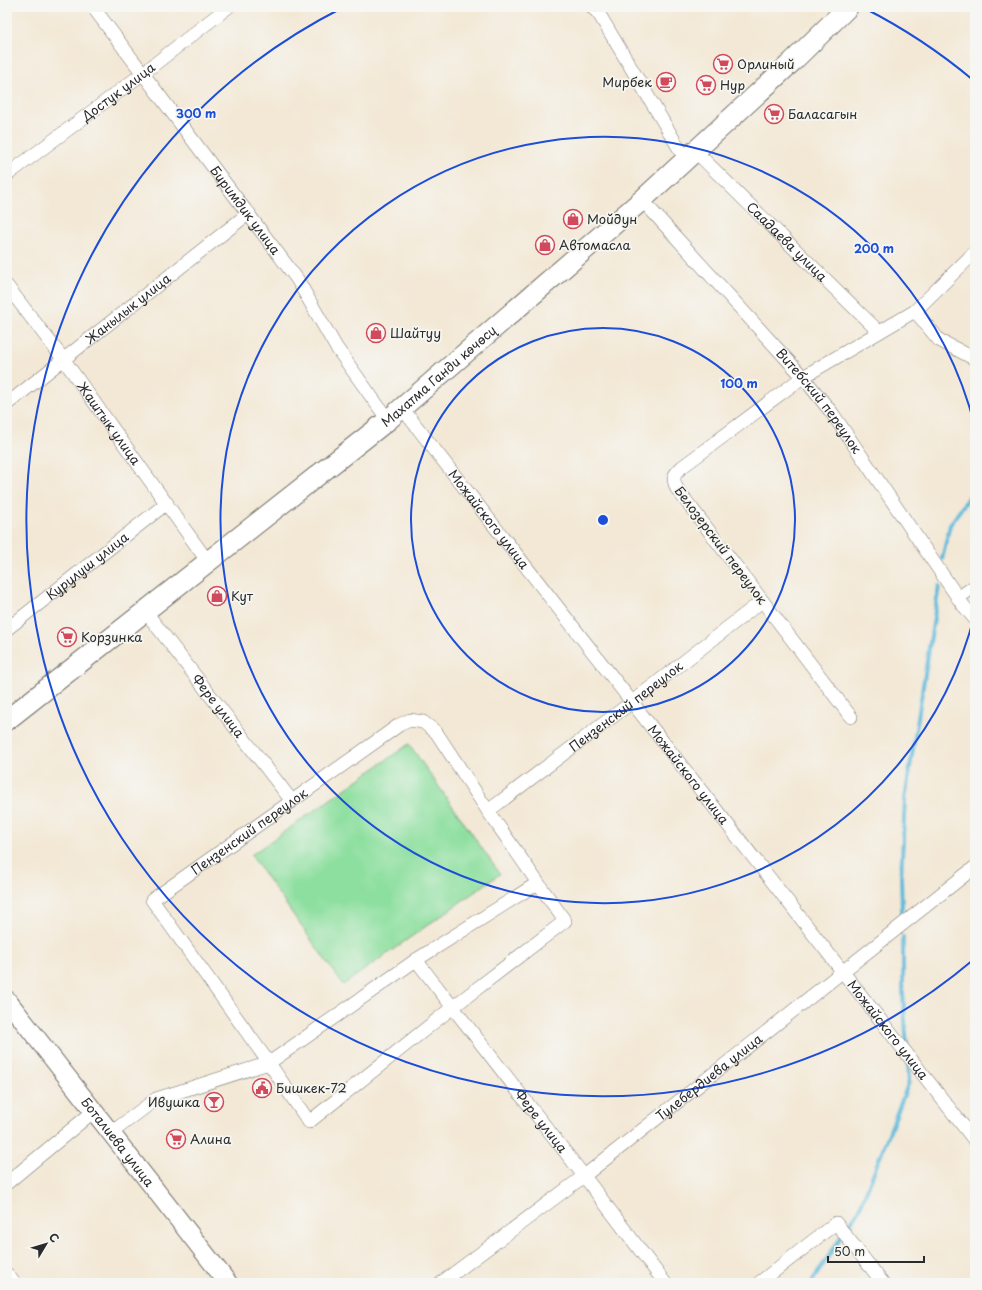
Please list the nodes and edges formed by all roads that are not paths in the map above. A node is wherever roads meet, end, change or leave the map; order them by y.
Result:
1 (93, 7) edge
2 (228, 7) edge
3 (848, 7) edge
4 (599, 9) edge
5 (142, 74) junction
6 (691, 156) junction
7 (7, 175) edge
8 (642, 200) junction
9 (249, 213) junction
10 (975, 252) edge
11 (7, 286) edge
12 (915, 311) junction
13 (879, 332) junction
14 (975, 359) edge
15 (64, 360) junction
16 (804, 377) junction
17 (7, 404) edge
18 (395, 414) junction
19 (167, 503) junction
20 (208, 562) junction
21 (975, 586) edge
22 (958, 598) junction
23 (762, 601) junction
24 (145, 611) junction
25 (975, 619) edge
26 (7, 629) edge
27 (632, 702) junction
28 (851, 717) dead end
29 (7, 720) edge
30 (292, 801) junction
31 (488, 811) junction
32 (975, 868) edge
33 (538, 883) junction
34 (416, 960) junction
35 (843, 972) junction
36 (7, 1000) edge
37 (453, 1007) junction
38 (269, 1063) junction
39 (94, 1112) junction
40 (111, 1133) junction
41 (975, 1142) edge
42 (584, 1176) junction
43 (7, 1183) edge
44 (7, 1274) edge
45 (14, 1283) edge
46 (228, 1283) edge
47 (441, 1283) edge
48 (665, 1283) edge
49 (759, 1283) edge
50 (883, 1283) edge

1 - 5 street, Биримдик улица
2 - 5 street, Достук улица
3 - 6 main road, Махатма Ганди көчөсү
4 - 6 street, Саадаева улица
5 - 7 street, Достук улица
5 - 9 street, Биримдик улица
6 - 8 main road, Махатма Ганди көчөсү
6 - 13 street, Саадаева улица
8 - 16 street, Витебский переулок
8 - 18 main road, Махатма Ганди көчөсү
9 - 15 street, Жанылык улица
9 - 18 street, Биримдик улица
10 - 12 street, Белозерский переулок
11 - 15 street, Жаштык улица
12 - 13 street, Белозерский переулок
12 - 14 street
13 - 16 street, Белозерский переулок
15 - 17 street, Жанылык улица
15 - 19 street, Жаштык улица
16 - 22 street, Витебский переулок
16 - 23 street, Белозерский переулок
18 - 20 main road, Махатма Ганди көчөсү
18 - 27 street, Можайского улица
19 - 20 street, Жаштык улица
19 - 26 street, Курулуш улица
20 - 24 main road, Махатма Ганди көчөсү
21 - 22 street
22 - 25 street, Витебский переулок
23 - 27 street, Пензенский переулок
23 - 28 street, Белозерский переулок
24 - 29 main road, Махатма Ганди көчөсү
24 - 30 street, Фере улица
27 - 31 street, Пензенский переулок
27 - 35 street, Можайского улица
30 - 31 street, Пензенский переулок
30 - 38 street, Пензенский переулок
31 - 33 street, Пензенский переулок
32 - 35 street, Тулебердиева улица
33 - 34 street
33 - 37 street, Пензенский переулок
34 - 37 street, Фере улица
34 - 38 street
35 - 41 street, Можайского улица
35 - 42 street, Тулебердиева улица
36 - 39 street, Боталиева улица
37 - 38 street
37 - 42 street, Фере улица
38 - 40 street
39 - 40 street, Боталиева улица
39 - 43 street
40 - 46 street, Боталиева улица
42 - 47 street, Тулебердиева улица
42 - 48 street, Фере улица
44 - 45 street
49 - 50 street

